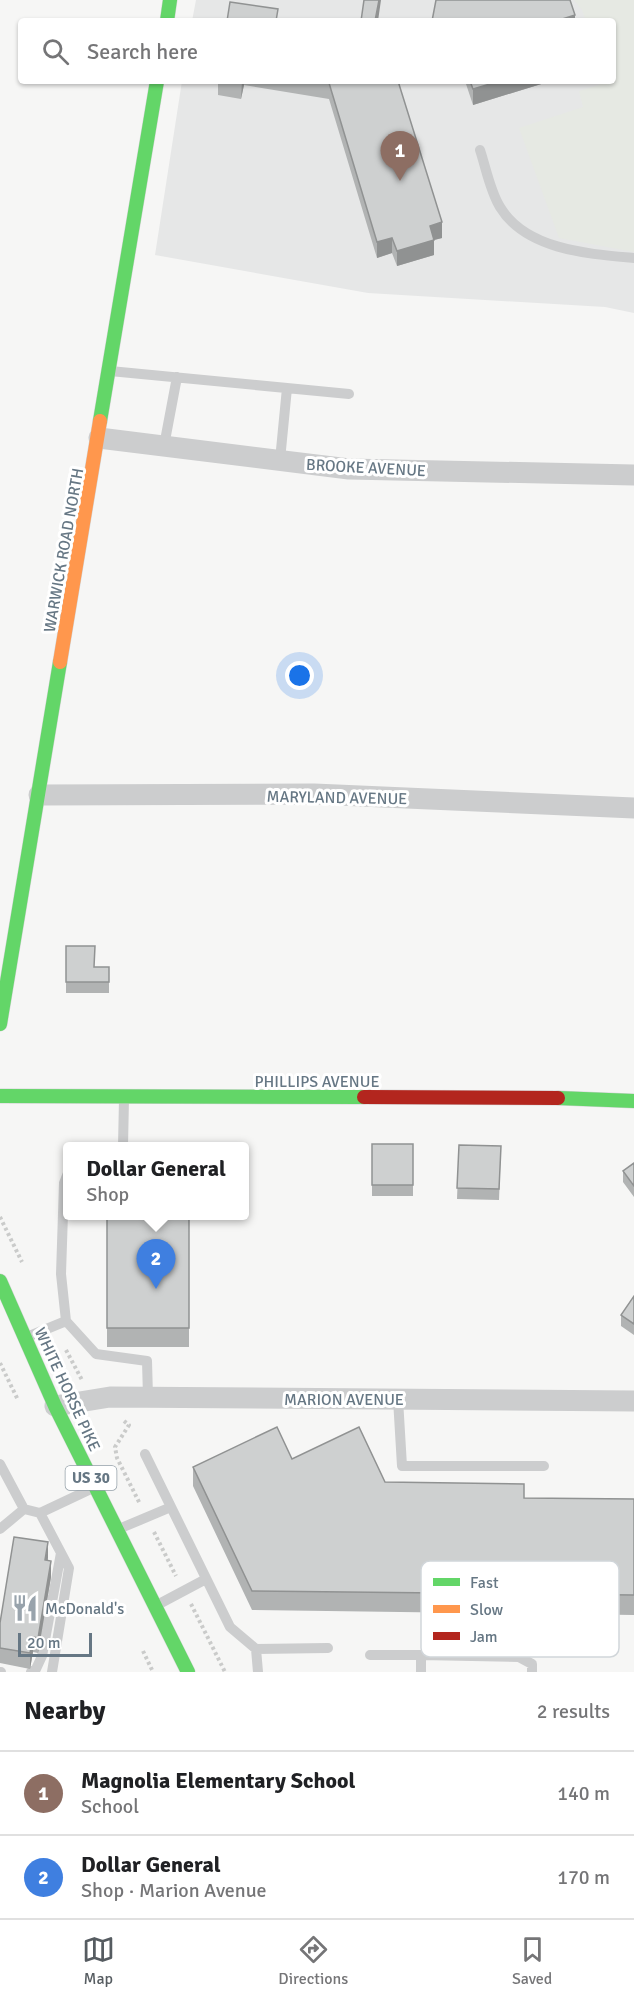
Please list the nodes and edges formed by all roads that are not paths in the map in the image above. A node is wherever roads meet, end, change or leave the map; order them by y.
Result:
1 (170, 0) edge
2 (167, 18) edge
3 (157, 84) edge
4 (480, 150) dead end
5 (634, 258) edge
6 (110, 371) junction
7 (177, 377) junction
8 (287, 388) junction
9 (349, 394) dead end
10 (99, 438) junction
11 (164, 446) junction
12 (280, 460) junction
13 (634, 475) edge
14 (39, 795) junction
15 (634, 808) edge
16 (3, 994) edge
17 (0, 1024) edge
18 (0, 1096) edge
19 (124, 1099) junction
20 (634, 1101) edge
21 (123, 1142) edge
22 (63, 1213) edge
23 (0, 1281) edge
24 (66, 1320) junction
25 (25, 1338) junction
26 (148, 1397) junction
27 (398, 1399) junction
28 (634, 1401) edge
29 (55, 1406) junction
30 (144, 1454) dead end
31 (0, 1464) edge
32 (544, 1466) dead end
33 (96, 1487) junction
34 (171, 1507) junction
35 (24, 1509) junction
36 (40, 1513) junction
37 (0, 1529) edge
38 (118, 1530) junction
39 (62, 1552) junction
40 (206, 1579) junction
41 (155, 1605) junction
42 (328, 1648) dead end
43 (256, 1649) junction
44 (370, 1655) dead end
45 (421, 1655) joint
46 (519, 1657) edge
47 (31, 1672) edge
48 (52, 1672) edge
49 (188, 1672) edge
50 (258, 1672) edge
51 (421, 1672) edge
52 (532, 1672) edge

1 - 2 main road
3 - 6 main road, WARWICK ROAD NORTH
4 - 5 lane
6 - 7 lane
6 - 10 main road, WARWICK ROAD NORTH
7 - 8 lane
7 - 11 lane
8 - 9 lane
8 - 12 lane
10 - 11 street, BROOKE AVENUE
10 - 14 main road, WARWICK ROAD NORTH
11 - 12 street, BROOKE AVENUE
12 - 13 street, BROOKE AVENUE
14 - 15 street, MARYLAND AVENUE
14 - 16 main road, WARWICK ROAD NORTH
16 - 17 main road, WARWICK ROAD NORTH
18 - 19 main road, PHILLIPS AVENUE
19 - 20 main road, PHILLIPS AVENUE
19 - 21 lane
22 - 24 lane
23 - 25 main road, WHITE HORSE PIKE / US 30
24 - 25 lane
24 - 26 lane
25 - 29 main road, WHITE HORSE PIKE / US 30
26 - 27 street, MARION AVENUE
26 - 29 street, MARION AVENUE
27 - 28 street, MARION AVENUE
27 - 32 lane
29 - 33 main road, WHITE HORSE PIKE / US 30
30 - 34 lane
31 - 35 lane
33 - 36 lane
33 - 38 main road, WHITE HORSE PIKE / US 30
34 - 38 lane
34 - 40 lane
35 - 36 lane
35 - 37 lane
36 - 39 lane
38 - 41 main road, WHITE HORSE PIKE / US 30
39 - 47 lane
39 - 48 lane
40 - 41 lane
40 - 43 lane
41 - 49 main road, WHITE HORSE PIKE / US 30
42 - 43 lane
43 - 50 lane
44 - 45 lane
45 - 51 lane
46 - 52 lane

